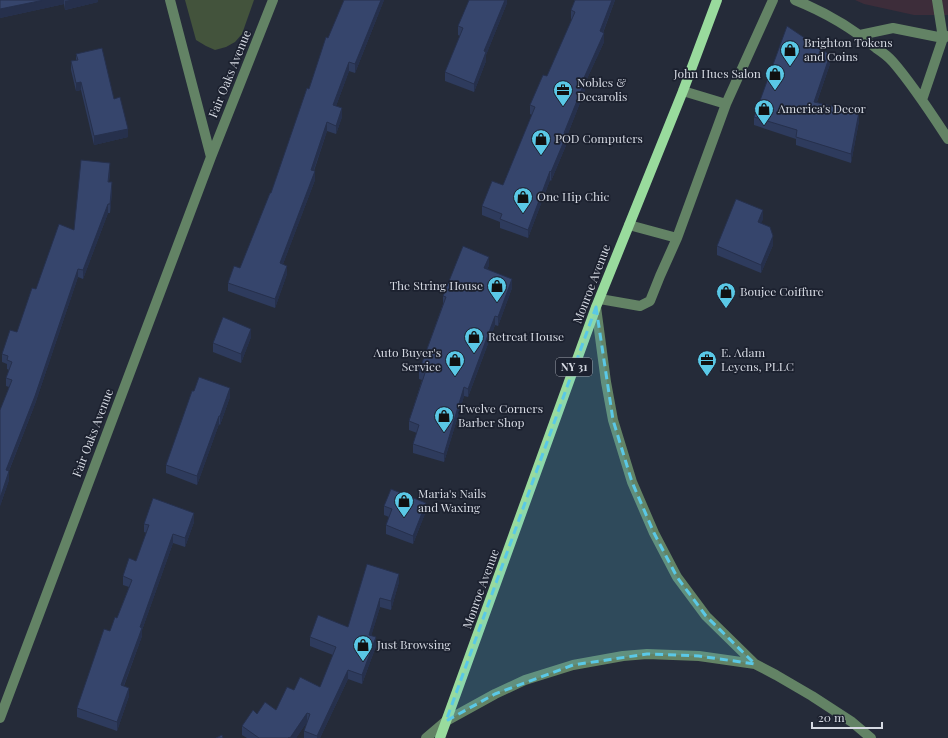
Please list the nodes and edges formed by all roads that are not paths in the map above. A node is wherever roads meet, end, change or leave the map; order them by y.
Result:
1 (170, 0) edge
2 (273, 0) edge
3 (717, 0) edge
4 (772, 0) edge
5 (795, 0) edge
6 (937, 0) edge
7 (860, 35) junction
8 (945, 37) edge
9 (683, 91) junction
10 (922, 100) junction
11 (726, 104) junction
12 (948, 139) edge
13 (211, 158) junction
14 (629, 225) junction
15 (677, 238) junction
16 (598, 303) junction
17 (755, 664) junction
18 (0, 718) edge
19 (446, 721) junction
20 (426, 738) edge
21 (440, 738) edge
22 (871, 738) edge

1 - 13 street, Fair Oaks Avenue
2 - 13 street, Fair Oaks Avenue
3 - 9 main road, Monroe Avenue / NY 31
4 - 11 street
5 - 7 street
6 - 8 street
7 - 8 street
7 - 10 street
8 - 10 street
9 - 11 street
9 - 14 main road, Monroe Avenue / NY 31
10 - 12 street
11 - 15 street
13 - 18 street, Fair Oaks Avenue
14 - 15 street
14 - 16 main road, Monroe Avenue / NY 31
15 - 16 street
16 - 17 street
16 - 19 main road, Monroe Avenue / NY 31
17 - 19 street
17 - 22 street
19 - 20 street
19 - 21 main road, Monroe Avenue / NY 31

